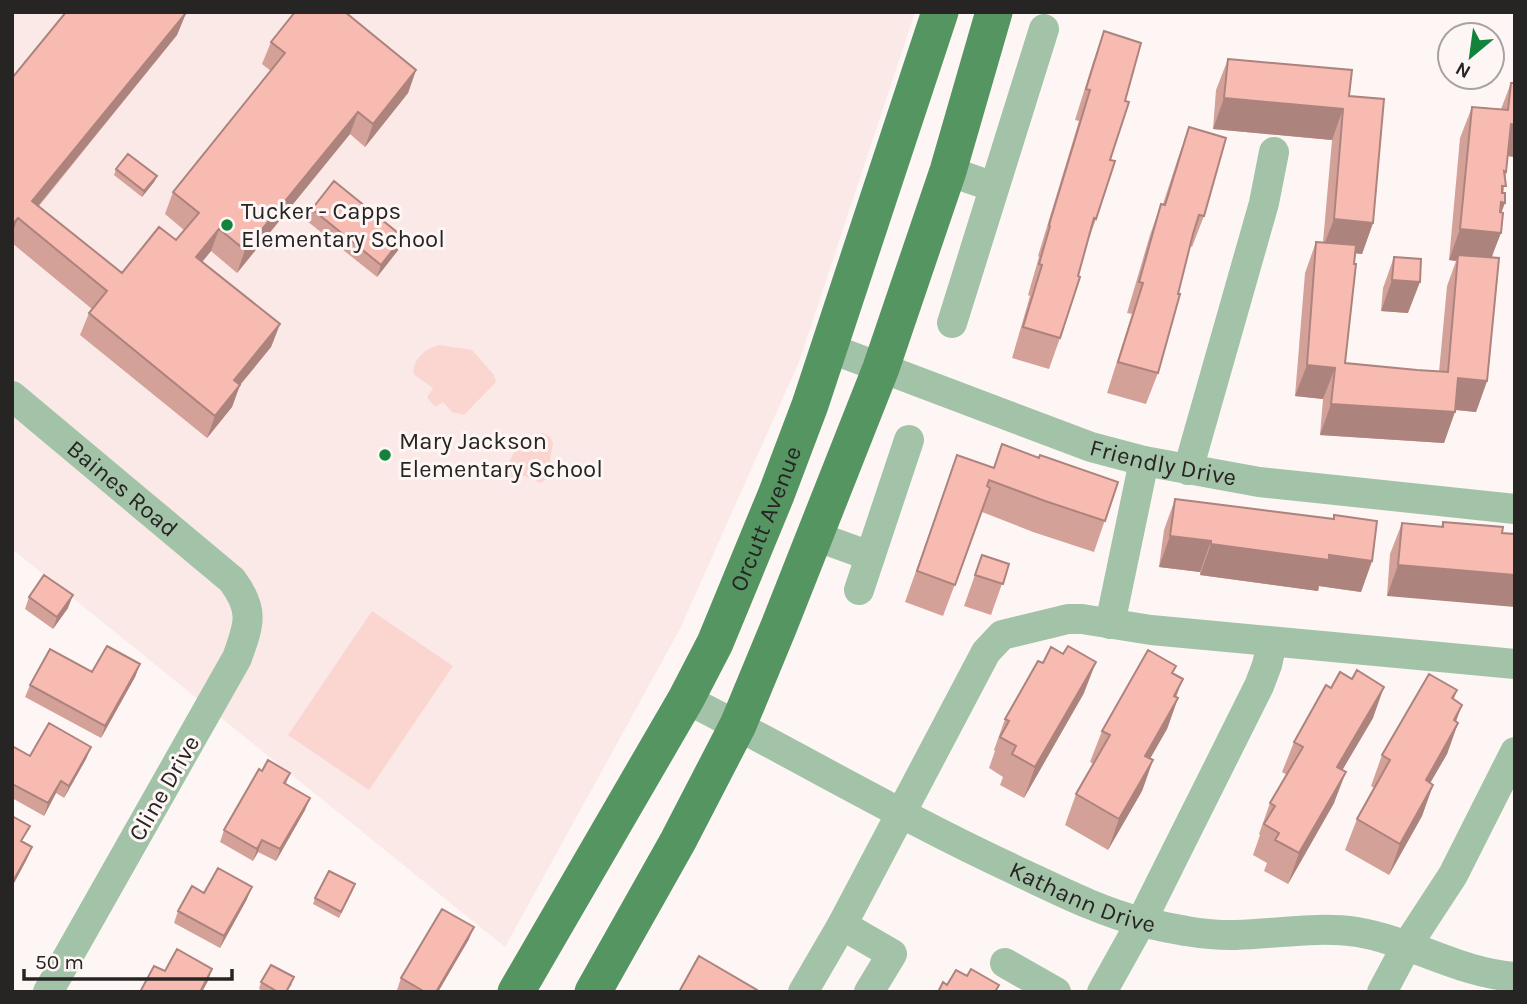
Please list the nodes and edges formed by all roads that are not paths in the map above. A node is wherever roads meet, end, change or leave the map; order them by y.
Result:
1 (940, 12) edge
2 (994, 12) edge
3 (1044, 29) dead end
4 (1274, 152) dead end
5 (948, 171) junction
6 (994, 187) junction
7 (952, 323) dead end
8 (828, 348) junction
9 (881, 368) junction
10 (12, 396) edge
11 (909, 440) dead end
12 (1144, 461) junction
13 (1188, 470) junction
14 (1515, 509) edge
15 (815, 536) junction
16 (870, 556) junction
17 (232, 580) joint
18 (859, 590) dead end
19 (1110, 624) junction
20 (1272, 642) junction
21 (1515, 664) edge
22 (686, 699) junction
23 (738, 725) junction
24 (1515, 752) edge
25 (902, 813) junction
26 (1141, 922) junction
27 (842, 925) junction
28 (1406, 947) junction
29 (1005, 963) dead end
30 (1515, 977) edge
31 (48, 992) edge
32 (516, 992) edge
33 (593, 992) edge
34 (803, 992) edge
35 (870, 992) edge
36 (1056, 992) edge
37 (1102, 992) edge
38 (1382, 992) edge

1 - 8 main road, Orcutt Avenue
2 - 5 main road
3 - 6 street
4 - 13 street
5 - 6 street
5 - 9 main road
6 - 7 street
8 - 9 street, Friendly Drive
8 - 22 main road, Orcutt Avenue
9 - 12 street, Friendly Drive
9 - 15 main road
10 - 17 street, Baines Road
11 - 16 street
12 - 13 street, Friendly Drive
12 - 19 street
13 - 14 street, Friendly Drive
15 - 16 street
15 - 23 main road
16 - 18 street
17 - 31 street, Cline Drive
19 - 20 street
19 - 25 street
20 - 21 street
20 - 26 street
22 - 23 street, Kathann Drive
22 - 32 main road, Orcutt Avenue
23 - 25 street, Kathann Drive
23 - 33 main road
24 - 28 street
25 - 26 street, Kathann Drive
25 - 27 street
26 - 28 street, Kathann Drive
26 - 37 street
27 - 34 street
27 - 35 street
28 - 30 street, Kathann Drive
28 - 38 street
29 - 36 street

